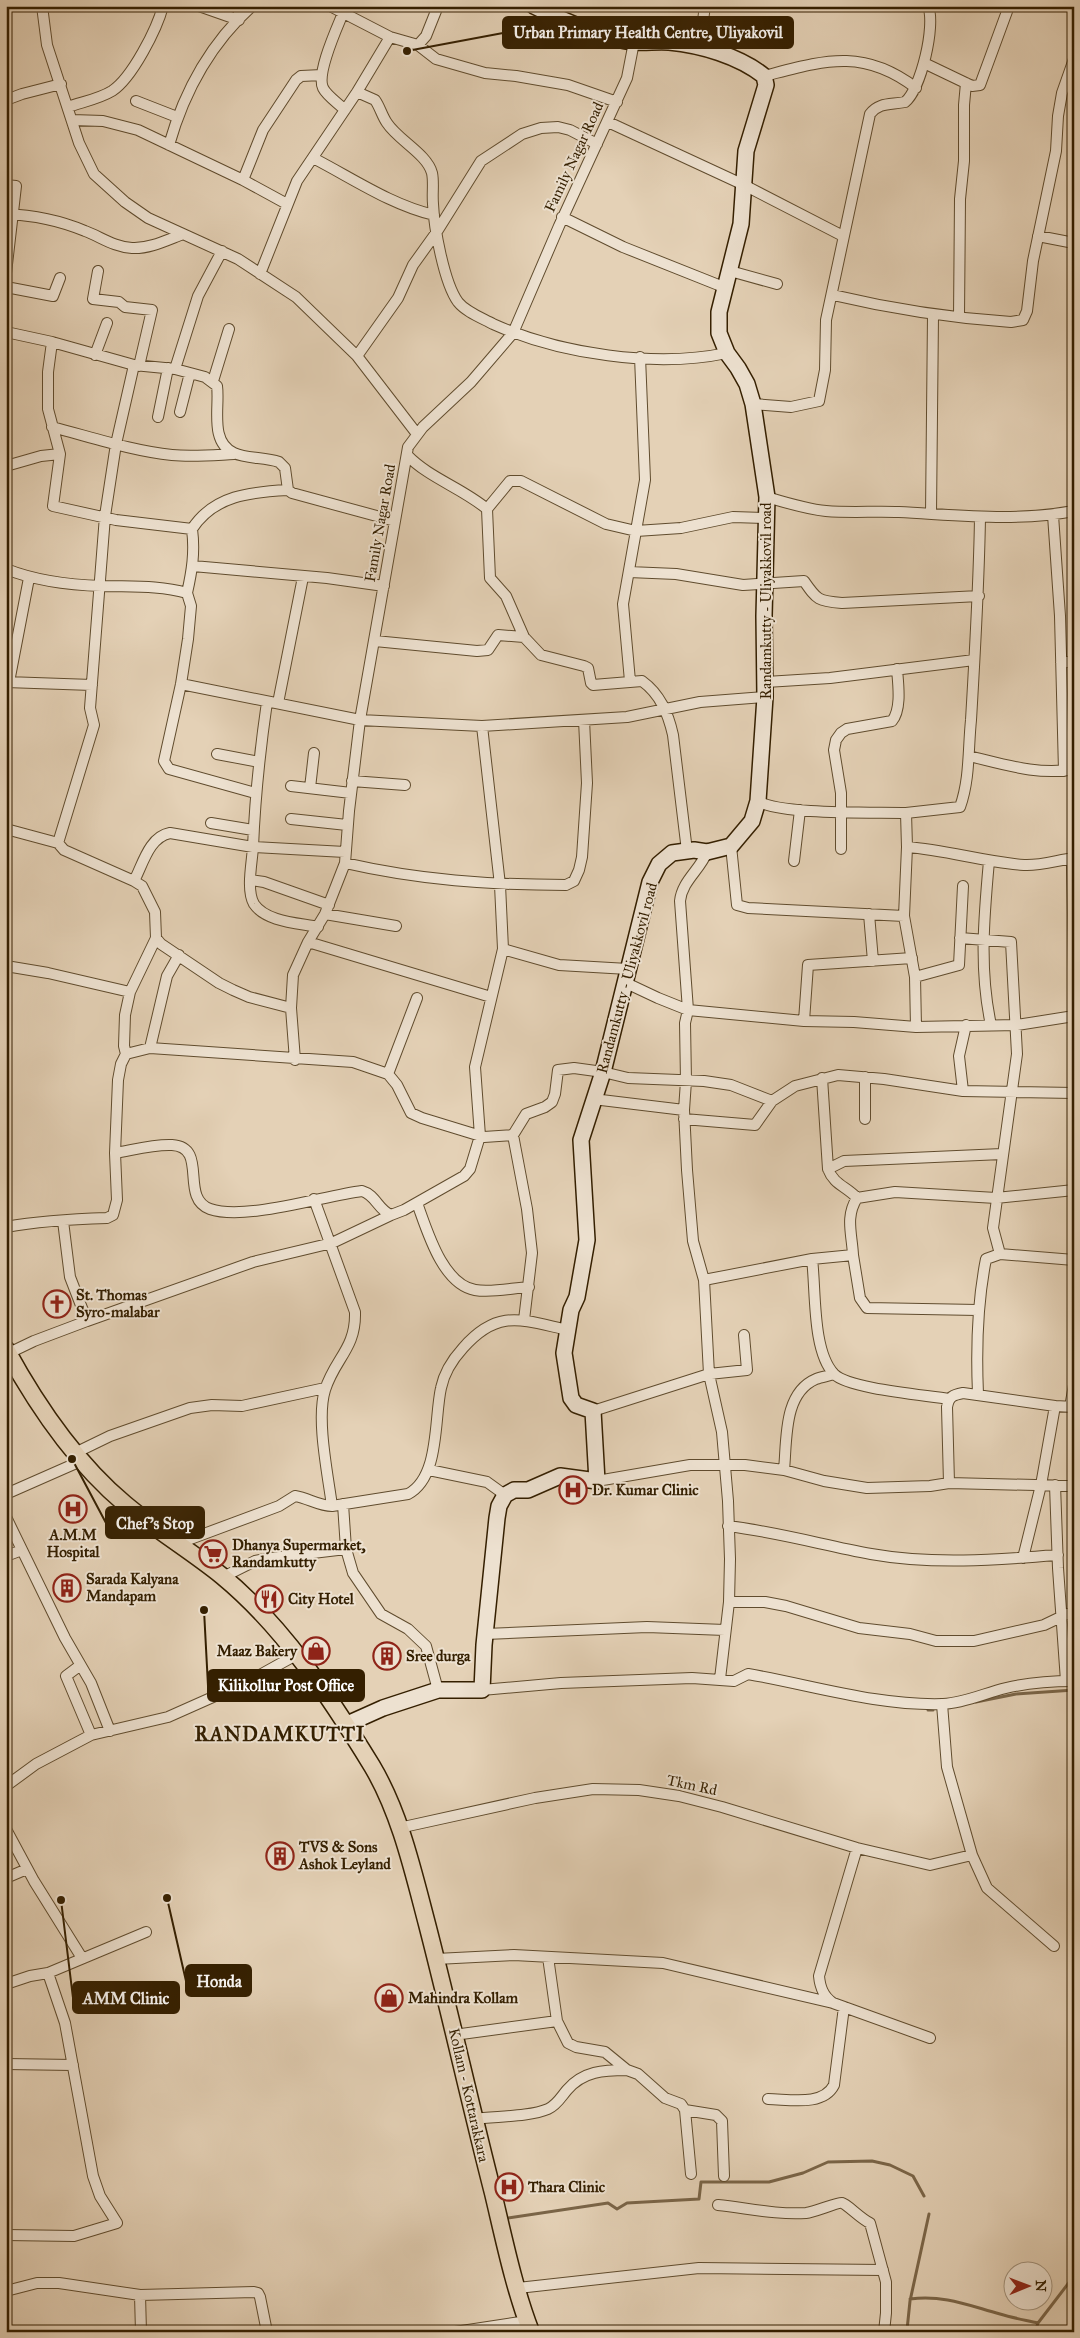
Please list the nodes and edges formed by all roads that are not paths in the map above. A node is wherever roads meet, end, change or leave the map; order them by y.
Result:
1 (42, 6) edge
2 (163, 6) edge
3 (199, 6) edge
4 (239, 6) edge
5 (252, 6) edge
6 (330, 6) edge
7 (438, 6) edge
8 (534, 6) edge
9 (705, 6) edge
10 (928, 6) edge
11 (1009, 6) edge
12 (343, 13) junction
13 (238, 20) junction
14 (390, 37) junction
15 (634, 42) junction
16 (418, 45) junction
17 (699, 48) junction
18 (1074, 59) edge
19 (924, 63) junction
20 (322, 75) junction
21 (764, 76) junction
22 (966, 83) junction
23 (62, 84) junction
24 (916, 88) junction
25 (357, 92) junction
26 (6, 100) edge
27 (136, 102) dead end
28 (617, 102) junction
29 (68, 107) junction
30 (345, 110) junction
31 (177, 116) junction
32 (72, 120) junction
33 (608, 122) junction
34 (597, 144) junction
35 (169, 145) junction
36 (313, 158) junction
37 (243, 180) junction
38 (6, 185) edge
39 (744, 185) junction
40 (287, 204) junction
41 (10, 214) edge
42 (434, 215) junction
43 (562, 217) junction
44 (436, 233) junction
45 (183, 234) junction
46 (843, 236) junction
47 (1038, 236) junction
48 (1074, 243) edge
49 (222, 252) junction
50 (98, 271) dead end
51 (730, 271) junction
52 (6, 273) edge
53 (260, 274) junction
54 (60, 278) dead end
55 (777, 284) dead end
56 (6, 287) edge
57 (726, 288) junction
58 (833, 295) junction
59 (933, 315) junction
60 (959, 317) junction
61 (108, 323) dead end
62 (230, 329) dead end
63 (6, 332) edge
64 (513, 332) junction
65 (52, 342) junction
66 (727, 352) junction
67 (95, 355) junction
68 (357, 356) junction
69 (640, 357) junction
70 (137, 366) junction
71 (172, 369) junction
72 (190, 373) junction
73 (213, 381) junction
74 (754, 404) junction
75 (180, 412) dead end
76 (158, 416) dead end
77 (52, 426) junction
78 (416, 434) junction
79 (116, 444) junction
80 (60, 454) junction
81 (234, 454) junction
82 (407, 455) junction
83 (6, 466) edge
84 (288, 490) junction
85 (767, 497) junction
86 (487, 508) junction
87 (1074, 511) edge
88 (931, 514) junction
89 (1053, 515) junction
90 (105, 516) junction
91 (980, 517) junction
92 (768, 518) junction
93 (396, 521) junction
94 (192, 529) junction
95 (636, 530) junction
96 (193, 566) junction
97 (6, 569) edge
98 (629, 572) junction
99 (303, 577) junction
100 (29, 578) junction
101 (765, 584) junction
102 (99, 586) junction
103 (384, 586) junction
104 (187, 593) junction
105 (979, 596) junction
106 (524, 637) junction
107 (375, 641) junction
108 (974, 660) junction
109 (1061, 662) junction
110 (1074, 662) edge
111 (898, 669) junction
112 (630, 681) junction
113 (8, 682) edge
114 (766, 682) junction
115 (92, 684) junction
116 (181, 684) junction
117 (765, 697) junction
118 (267, 702) junction
119 (278, 703) junction
120 (664, 708) junction
121 (360, 720) junction
122 (584, 720) junction
123 (482, 726) junction
124 (314, 753) dead end
125 (217, 754) dead end
126 (969, 756) junction
127 (258, 762) junction
128 (1069, 770) edge
129 (352, 781) junction
130 (405, 785) dead end
131 (291, 786) dead end
132 (310, 788) junction
133 (255, 793) junction
134 (351, 793) junction
135 (758, 801) junction
136 (800, 810) junction
137 (841, 811) junction
138 (906, 813) junction
139 (291, 819) dead end
140 (211, 823) dead end
141 (347, 824) junction
142 (6, 829) edge
143 (254, 830) junction
144 (58, 844) junction
145 (731, 846) junction
146 (253, 847) junction
147 (907, 847) junction
148 (841, 849) dead end
149 (687, 851) junction
150 (707, 852) junction
151 (345, 858) junction
152 (1073, 858) edge
153 (794, 861) dead end
154 (989, 861) junction
155 (251, 880) junction
156 (134, 881) junction
157 (500, 885) junction
158 (963, 886) dead end
159 (327, 910) junction
160 (868, 914) junction
161 (904, 916) junction
162 (396, 926) dead end
163 (318, 927) junction
164 (156, 938) junction
165 (960, 938) junction
166 (984, 939) junction
167 (308, 942) junction
168 (503, 949) junction
169 (179, 955) junction
170 (912, 958) junction
171 (873, 961) junction
172 (6, 966) edge
173 (1074, 970) edge
174 (626, 975) junction
175 (915, 977) junction
176 (130, 992) junction
177 (490, 997) junction
178 (417, 998) dead end
179 (291, 1008) junction
180 (688, 1010) junction
181 (1074, 1016) edge
182 (804, 1021) junction
183 (966, 1025) junction
184 (991, 1025) junction
185 (1017, 1026) junction
186 (916, 1027) junction
187 (150, 1048) junction
188 (126, 1054) junction
189 (295, 1060) junction
190 (603, 1072) junction
191 (388, 1074) junction
192 (866, 1077) junction
193 (822, 1078) junction
194 (686, 1082) junction
195 (963, 1091) junction
196 (1013, 1093) junction
197 (1074, 1093) edge
198 (592, 1099) junction
199 (772, 1101) junction
200 (684, 1115) junction
201 (865, 1119) dead end
202 (513, 1135) junction
203 (480, 1136) junction
204 (115, 1152) junction
205 (1002, 1154) junction
206 (828, 1169) junction
207 (1074, 1190) edge
208 (857, 1198) junction
209 (996, 1198) junction
210 (314, 1199) junction
211 (416, 1203) junction
212 (391, 1215) junction
213 (63, 1221) junction
214 (6, 1226) edge
215 (332, 1242) junction
216 (1000, 1254) junction
217 (853, 1255) junction
218 (812, 1259) junction
219 (1074, 1260) edge
220 (704, 1280) junction
221 (529, 1287) junction
222 (978, 1310) junction
223 (524, 1320) junction
224 (87, 1321) junction
225 (568, 1330) junction
226 (744, 1336) dead end
227 (7, 1351) edge
228 (709, 1374) junction
229 (834, 1374) junction
230 (1074, 1385) edge
231 (325, 1388) junction
232 (978, 1394) junction
233 (949, 1399) junction
234 (1056, 1406) junction
235 (1072, 1406) edge
236 (593, 1412) junction
237 (78, 1457) junction
238 (726, 1466) junction
239 (429, 1470) junction
240 (784, 1470) junction
241 (597, 1481) junction
242 (949, 1483) junction
243 (1042, 1485) junction
244 (1055, 1485) junction
245 (1074, 1486) edge
246 (6, 1494) edge
247 (504, 1495) junction
248 (337, 1505) junction
249 (6, 1517) edge
250 (728, 1526) junction
251 (177, 1544) junction
252 (346, 1549) junction
253 (22, 1550) junction
254 (1058, 1555) junction
255 (6, 1556) edge
256 (1023, 1558) junction
257 (223, 1577) junction
258 (729, 1602) junction
259 (1074, 1614) edge
260 (1062, 1617) junction
261 (725, 1630) junction
262 (485, 1634) junction
263 (296, 1655) junction
264 (78, 1667) dead end
265 (720, 1679) junction
266 (1070, 1681) edge
267 (438, 1690) junction
268 (482, 1690) junction
269 (942, 1704) junction
270 (345, 1725) junction
271 (110, 1731) junction
272 (91, 1735) junction
273 (6, 1786) edge
274 (399, 1828) junction
275 (6, 1829) edge
276 (857, 1848) junction
277 (972, 1855) junction
278 (27, 1869) junction
279 (6, 1878) edge
280 (146, 1932) dead end
281 (1054, 1946) dead end
282 (548, 1957) junction
283 (82, 1958) junction
284 (436, 1959) junction
285 (48, 1974) junction
286 (6, 1984) edge
287 (832, 2003) junction
288 (844, 2007) junction
289 (557, 2021) junction
290 (454, 2035) junction
291 (930, 2038) dead end
292 (6, 2064) edge
293 (73, 2065) junction
294 (628, 2070) junction
295 (768, 2099) dead end
296 (685, 2110) junction
297 (474, 2119) junction
298 (691, 2174) dead end
299 (724, 2176) dead end
300 (718, 2204) dead end
301 (6, 2235) edge
302 (883, 2270) junction
303 (518, 2288) junction
304 (6, 2291) edge
305 (140, 2295) junction
306 (529, 2326) edge
307 (141, 2332) edge
308 (267, 2332) edge
309 (455, 2332) edge
310 (884, 2332) edge

1 - 23 street
2 - 29 street
3 - 13 street
4 - 13 street
5 - 13 street
6 - 12 street
7 - 16 street
8 - 15 street
9 - 17 street
10 - 19 street
11 - 22 street
12 - 14 street
12 - 20 street
13 - 31 street
14 - 16 street
14 - 25 street
15 - 17 street
15 - 28 street, Family Nagar Road
16 - 28 street
17 - 21 street
18 - 47 street
19 - 22 street
19 - 24 street
20 - 30 street
20 - 37 street
21 - 24 street
21 - 39 street, Randamkutty - Uliyakkovil road
22 - 60 street
23 - 26 street
23 - 29 street
24 - 46 street
25 - 30 street
25 - 42 street
27 - 31 street
28 - 33 street, Family Nagar Road
29 - 32 street
30 - 36 street
31 - 35 street
32 - 35 street
32 - 45 street
33 - 34 street, Family Nagar Road
33 - 39 street
34 - 43 street, Family Nagar Road
34 - 44 street
35 - 37 street
36 - 40 street
36 - 42 street
37 - 40 street
38 - 41 street
39 - 46 street
39 - 51 street, Randamkutty - Uliyakkovil road
40 - 53 street
41 - 45 street
41 - 52 street
42 - 44 street
43 - 57 street
43 - 64 street, Family Nagar Road
44 - 64 street
44 - 68 street
45 - 49 street
46 - 58 street
47 - 48 street
47 - 60 street
49 - 53 street
49 - 71 street
50 - 70 street
51 - 55 street
51 - 57 street, Randamkutty - Uliyakkovil road
53 - 68 street
54 - 56 street
57 - 66 street, Randamkutty - Uliyakkovil road
58 - 59 street
58 - 74 street
59 - 60 street
59 - 88 street
61 - 67 street
62 - 73 street
63 - 65 street
64 - 69 street
64 - 78 street, Family Nagar Road
65 - 67 street
65 - 77 street
66 - 69 street
66 - 74 street, Randamkutty - Uliyakkovil road
67 - 70 street
68 - 78 street
69 - 95 street
70 - 71 street
70 - 79 street
71 - 72 street
71 - 76 street
72 - 73 street
72 - 75 street
73 - 81 street
74 - 85 street, Randamkutty - Uliyakkovil road
77 - 79 street
77 - 80 street
78 - 82 street, Family Nagar Road
79 - 81 street
79 - 90 street
80 - 83 street
80 - 90 street
81 - 84 street
82 - 86 street
82 - 93 street, Family Nagar Road
84 - 93 street
84 - 94 street
85 - 88 street
85 - 92 street, Randamkutty - Uliyakkovil road
86 - 95 street
86 - 106 street
87 - 89 street
88 - 91 street
89 - 91 street
89 - 109 street
90 - 94 street
90 - 102 street
91 - 105 street
92 - 95 street
92 - 101 street, Randamkutty - Uliyakkovil road
93 - 103 street, Family Nagar Road
94 - 96 street
95 - 98 street
96 - 99 street
96 - 104 street
97 - 100 street
98 - 101 street
98 - 112 street
99 - 103 street
99 - 119 street
100 - 102 street
100 - 113 street
101 - 105 street
101 - 114 street, Randamkutty - Uliyakkovil road
102 - 104 street
102 - 115 street
103 - 107 street, Family Nagar Road
104 - 116 street
105 - 108 street
106 - 107 street
106 - 112 street
107 - 121 street, Family Nagar Road
108 - 111 street
108 - 126 street
109 - 110 street
109 - 128 street
111 - 114 street
111 - 137 street
112 - 120 street
113 - 115 street
114 - 117 street, Randamkutty - Uliyakkovil road
115 - 144 street
116 - 118 street
116 - 133 street
117 - 120 street
117 - 135 street, Randamkutty - Uliyakkovil road
118 - 119 street
118 - 127 street
119 - 121 street
120 - 122 street
120 - 149 street
121 - 123 street
121 - 129 street, Family Nagar Road
122 - 123 street
122 - 157 street
123 - 157 street
124 - 132 street
125 - 127 street
126 - 128 street
126 - 138 street
127 - 133 street
129 - 130 street
129 - 134 street, Family Nagar Road
131 - 132 street
132 - 134 street
133 - 143 street
134 - 141 street, Family Nagar Road
135 - 136 street
135 - 145 street, Randamkutty - Uliyakkovil road
136 - 137 street
136 - 153 street
137 - 138 street
137 - 148 street
138 - 147 street
139 - 141 street
140 - 143 street
141 - 151 street, Family Nagar Road
142 - 144 street
143 - 146 street
144 - 156 street
145 - 150 street, Randamkutty - Uliyakkovil road
145 - 160 street
146 - 151 street
146 - 155 street
146 - 156 street
147 - 154 street
147 - 161 street
149 - 150 street, Randamkutty - Uliyakkovil road
149 - 174 street, Randamkutty - Uliyakkovil road
150 - 180 street
151 - 157 street
151 - 159 street, Family Nagar Road
152 - 154 street
152 - 173 street
154 - 166 street
155 - 159 street
155 - 163 street
156 - 164 street
157 - 168 street
158 - 165 street
159 - 162 street
159 - 163 street, Family Nagar Road
160 - 161 street
160 - 171 street
161 - 170 street
163 - 167 street, Family Nagar Road
164 - 169 street
164 - 176 street
165 - 166 street
165 - 175 street
166 - 184 street
166 - 185 street
167 - 177 street
167 - 179 street, Family Nagar Road
168 - 174 street
168 - 177 street
169 - 179 street
169 - 187 street
170 - 171 street
170 - 175 street
171 - 182 street
172 - 176 street
174 - 180 street
174 - 190 street, Randamkutty - Uliyakkovil road
175 - 186 street
176 - 188 street
177 - 203 street
178 - 191 street
179 - 189 street, Family Nagar Road
180 - 182 street
180 - 194 street
181 - 185 street
182 - 186 street
183 - 184 street
183 - 186 street
183 - 195 street
184 - 185 street
185 - 196 street
187 - 188 street
187 - 189 street
188 - 204 street
189 - 191 street
190 - 194 street
190 - 198 street, Randamkutty - Uliyakkovil road
190 - 202 street
191 - 203 street
192 - 193 street
192 - 195 street
192 - 201 street
193 - 199 street
193 - 206 street
194 - 199 street
194 - 200 street
195 - 196 street
196 - 197 street
196 - 205 street
198 - 200 street
198 - 225 street, Randamkutty - Uliyakkovil road
199 - 200 street
200 - 220 street
202 - 203 street
202 - 221 street
203 - 211 street
204 - 210 street
204 - 213 street
205 - 206 street
205 - 209 street
206 - 208 street
207 - 209 street
208 - 209 street
208 - 217 street
209 - 216 street
210 - 212 street
210 - 215 street
211 - 212 street
211 - 221 street
212 - 215 street
213 - 214 street
213 - 224 street
215 - 224 street
215 - 231 street
216 - 219 street
216 - 222 street
217 - 218 street
217 - 222 street
218 - 220 street
218 - 229 street
220 - 228 street
221 - 223 street
222 - 232 street
223 - 225 street
223 - 239 street
224 - 227 street
225 - 236 street, Randamkutty - Uliyakkovil road
226 - 228 street
227 - 237 main road, Kollam - Kottarakkara
228 - 236 street
228 - 238 street
229 - 233 street
229 - 240 street
230 - 235 street
231 - 237 street
231 - 248 street
232 - 233 street
232 - 234 street
233 - 242 street
234 - 235 street
234 - 243 street
236 - 241 street
237 - 246 street
237 - 251 main road, Kollam - Kottarakkara
238 - 240 street
238 - 241 street
238 - 250 street
239 - 247 street
239 - 248 street
240 - 242 street
241 - 247 street
242 - 243 street
243 - 244 street
243 - 256 street
244 - 245 street
244 - 254 street
247 - 262 street
248 - 251 street
248 - 252 street
249 - 253 street
250 - 256 street
250 - 258 street
251 - 257 main road, Kollam - Kottarakkara
252 - 257 street
252 - 267 street
253 - 255 street
253 - 271 street
254 - 256 street
254 - 260 street
257 - 263 main road, Kollam - Kottarakkara
258 - 260 street
258 - 261 street
259 - 260 street
260 - 266 street
261 - 262 street
261 - 265 street
262 - 268 street
263 - 270 main road, Kollam - Kottarakkara
263 - 271 street
264 - 272 street
265 - 268 street
265 - 269 street
266 - 269 street
267 - 268 street
267 - 270 street
269 - 277 street
270 - 274 main road, Kollam - Kottarakkara
271 - 272 street
272 - 273 street
274 - 276 street, Tkm Rd
274 - 284 main road, Kollam - Kottarakkara
275 - 278 street
276 - 277 street, Tkm Rd
276 - 287 street
277 - 281 street
278 - 279 street
278 - 283 street
280 - 283 street
282 - 284 street
282 - 287 street
282 - 289 street
283 - 285 street
284 - 290 main road, Kollam - Kottarakkara
285 - 286 street
285 - 293 street
287 - 288 street
288 - 291 street
288 - 295 street
289 - 290 street
289 - 294 street
290 - 297 main road, Kollam - Kottarakkara
292 - 293 street
293 - 301 street
294 - 296 street
294 - 297 street
296 - 298 street
296 - 299 street
297 - 303 main road, Kollam - Kottarakkara
300 - 302 street
302 - 303 street
302 - 310 street
303 - 306 main road, Kollam - Kottarakkara
304 - 305 street
305 - 307 street
305 - 308 street
306 - 309 street

